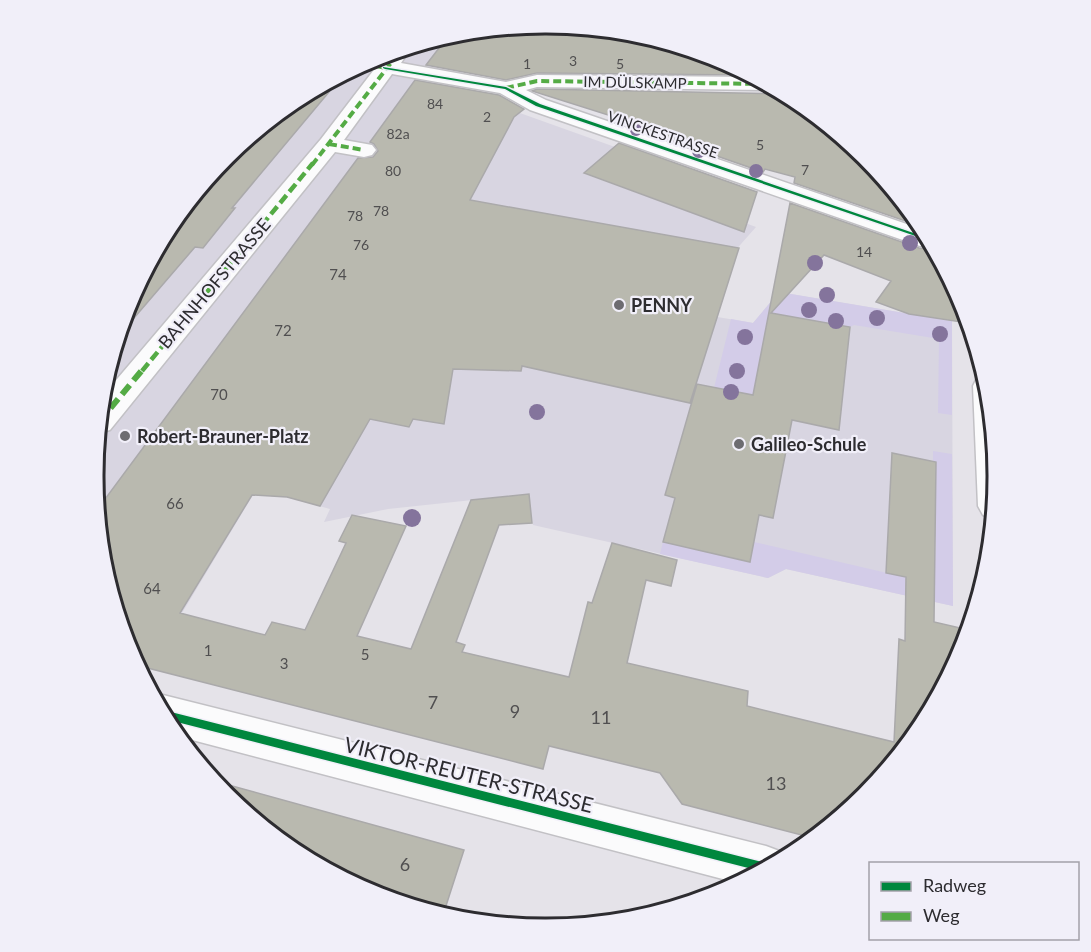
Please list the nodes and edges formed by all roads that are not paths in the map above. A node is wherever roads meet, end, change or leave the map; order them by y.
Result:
1 (392, 62) edge
2 (378, 68) edge
3 (748, 84) edge
4 (506, 88) junction
5 (329, 144) junction
6 (364, 150) dead end
7 (916, 235) edge
8 (109, 410) edge
9 (176, 717) edge
10 (754, 865) edge

1 - 4 street, VINCKESTRASSE
2 - 5 street, BAHNHOFSTRASSE
3 - 4 street, IM DÜLSKAMP
4 - 7 street, VINCKESTRASSE
5 - 6 street
5 - 8 street, BAHNHOFSTRASSE
9 - 10 street, VIKTOR-REUTER-STRASSE

